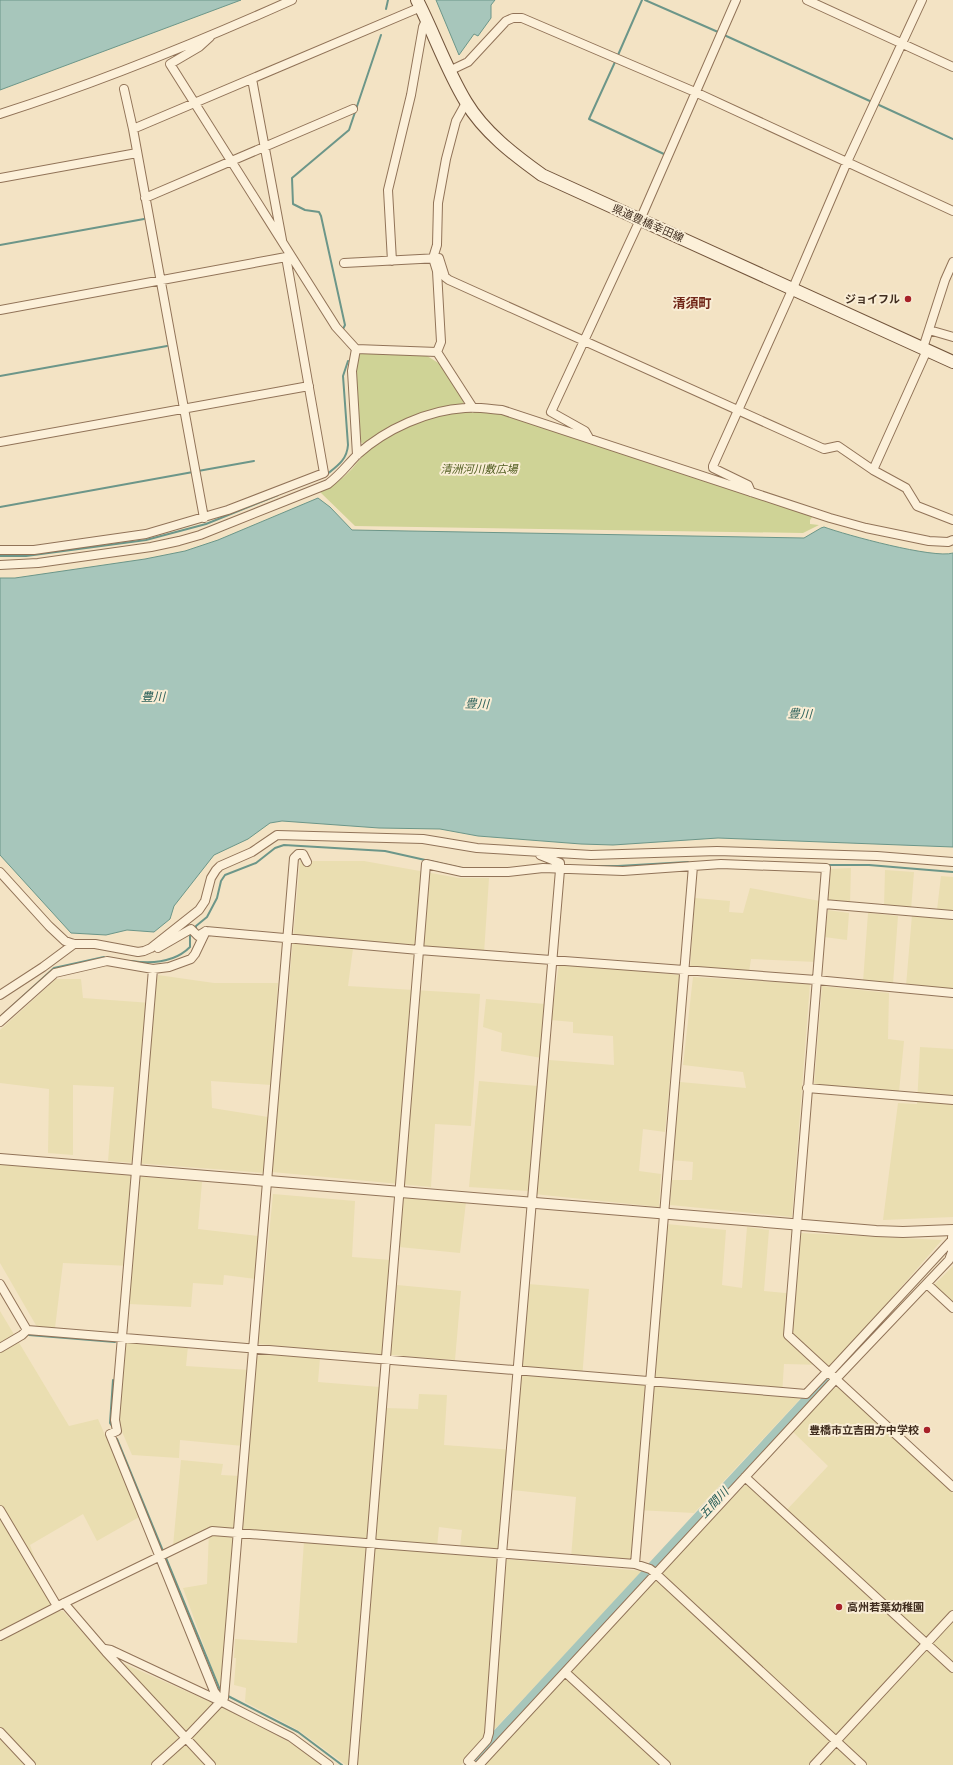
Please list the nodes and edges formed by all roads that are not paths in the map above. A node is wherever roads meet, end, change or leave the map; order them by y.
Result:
1 (292, 0) edge
2 (736, 0) edge
3 (807, 0) edge
4 (922, 0) edge
5 (419, 4) edge
6 (426, 20) junction
7 (210, 37) junction
8 (902, 43) junction
9 (953, 67) edge
10 (449, 71) junction
11 (252, 79) junction
12 (124, 89) dead end
13 (695, 92) junction
14 (466, 103) junction
15 (193, 104) junction
16 (353, 109) dead end
17 (0, 114) edge
18 (133, 129) junction
19 (265, 146) junction
20 (137, 153) junction
21 (230, 161) junction
22 (848, 162) junction
23 (0, 178) edge
24 (145, 198) junction
25 (953, 211) edge
26 (640, 220) junction
27 (283, 245) junction
28 (288, 257) junction
29 (433, 258) junction
30 (392, 260) junction
31 (953, 262) edge
32 (344, 263) dead end
33 (160, 280) junction
34 (793, 288) junction
35 (0, 310) edge
36 (929, 330) junction
37 (953, 337) edge
38 (584, 341) junction
39 (356, 349) junction
40 (925, 349) junction
41 (437, 352) junction
42 (953, 362) edge
43 (308, 386) junction
44 (184, 407) junction
45 (473, 408) junction
46 (738, 409) junction
47 (589, 438) junction
48 (0, 442) edge
49 (358, 455) junction
50 (873, 470) junction
51 (751, 492) junction
52 (204, 518) junction
53 (953, 520) edge
54 (953, 540) edge
55 (0, 550) edge
56 (0, 565) edge
57 (539, 851) junction
58 (307, 862) dead end
59 (953, 862) edge
60 (560, 866) junction
61 (693, 866) junction
62 (0, 872) edge
63 (824, 904) junction
64 (953, 915) edge
65 (206, 931) junction
66 (288, 937) junction
67 (74, 944) junction
68 (419, 950) junction
69 (144, 951) junction
70 (552, 960) junction
71 (153, 969) junction
72 (684, 970) junction
73 (816, 980) junction
74 (2, 992) edge
75 (953, 993) edge
76 (0, 1022) edge
77 (807, 1088) junction
78 (953, 1100) edge
79 (0, 1159) edge
80 (136, 1171) junction
81 (267, 1180) junction
82 (400, 1192) junction
83 (532, 1202) junction
84 (664, 1213) junction
85 (796, 1224) junction
86 (952, 1233) edge
87 (0, 1284) edge
88 (926, 1284) junction
89 (953, 1308) edge
90 (27, 1330) junction
91 (121, 1337) junction
92 (0, 1348) edge
93 (253, 1349) junction
94 (385, 1359) junction
95 (518, 1370) junction
96 (831, 1376) junction
97 (650, 1381) junction
98 (746, 1477) junction
99 (953, 1488) edge
100 (0, 1510) edge
101 (239, 1532) junction
102 (370, 1544) junction
103 (502, 1554) junction
104 (159, 1556) junction
105 (635, 1564) junction
106 (653, 1571) junction
107 (61, 1605) junction
108 (953, 1615) edge
109 (0, 1636) edge
110 (926, 1644) junction
111 (105, 1649) junction
112 (953, 1668) edge
113 (565, 1672) junction
114 (222, 1702) junction
115 (0, 1732) edge
116 (186, 1738) junction
117 (836, 1741) junction
118 (31, 1765) edge
119 (156, 1765) edge
120 (211, 1765) edge
121 (329, 1765) edge
122 (353, 1765) edge
123 (473, 1765) edge
124 (479, 1765) edge
125 (666, 1765) edge
126 (814, 1765) edge
127 (862, 1765) edge

1 - 7 street
2 - 13 street
3 - 8 street
4 - 8 street
5 - 6 main road, 県道豊橋幸田線
5 - 11 street
6 - 10 main road, 県道豊橋幸田線
6 - 30 street
7 - 15 street
7 - 17 street
8 - 9 street
8 - 22 street
10 - 13 street
10 - 14 main road, 県道豊橋幸田線
11 - 15 street
11 - 19 street
12 - 18 street
13 - 22 street
13 - 26 street
14 - 26 main road, 県道豊橋幸田線
14 - 29 street
15 - 18 street
15 - 21 street
16 - 19 street
18 - 20 street
19 - 21 street
19 - 27 street
20 - 23 street
20 - 24 street
21 - 24 street
21 - 27 street
22 - 25 street
22 - 34 street
24 - 33 street
26 - 34 main road, 県道豊橋幸田線
26 - 38 street
27 - 28 street
28 - 33 street
28 - 39 street
28 - 43 street
29 - 30 street
29 - 38 street
29 - 41 street
30 - 32 street
31 - 36 street
33 - 35 street
33 - 44 street
34 - 40 main road, 県道豊橋幸田線
34 - 46 street
36 - 37 street
36 - 40 street
38 - 46 street
38 - 47 street
39 - 41 street
39 - 49 street
40 - 42 main road, 県道豊橋幸田線
40 - 50 street
41 - 45 street
43 - 44 street
43 - 52 street
44 - 48 street
44 - 52 street
45 - 47 street
45 - 49 street
46 - 50 street
46 - 51 street
47 - 51 street
49 - 56 street
50 - 53 street
51 - 54 street
52 - 55 street
57 - 59 street
57 - 60 street
57 - 69 street
58 - 66 street
60 - 61 street
60 - 68 street
60 - 70 street
61 - 63 street
61 - 72 street
62 - 67 street
63 - 64 street
63 - 73 street
65 - 66 street
65 - 69 street
65 - 71 street
66 - 68 street
66 - 81 street
67 - 69 street
67 - 74 street
68 - 70 street
68 - 82 street
70 - 72 street
70 - 83 street
71 - 76 street
71 - 80 street
72 - 73 street
72 - 84 street
73 - 75 street
73 - 77 street
77 - 78 street
77 - 85 street
79 - 80 street
80 - 81 street
80 - 91 street
81 - 82 street
81 - 93 street
82 - 83 street
82 - 94 street
83 - 84 street
83 - 95 street
84 - 85 street
84 - 97 street
85 - 86 street
85 - 96 street
86 - 88 street
86 - 96 street
87 - 90 street
88 - 89 street
88 - 96 street
90 - 91 street
90 - 92 street
91 - 93 street
91 - 104 street
93 - 94 street
93 - 101 street
94 - 95 street
94 - 102 street
95 - 97 street
95 - 103 street
96 - 97 street
96 - 98 street
96 - 99 street
97 - 105 street
98 - 106 street
98 - 110 street
100 - 107 street
101 - 102 street
101 - 104 street
101 - 114 street
102 - 103 street
102 - 122 street
103 - 105 street
103 - 123 street
104 - 107 street
104 - 114 street
105 - 106 street
106 - 113 street
106 - 117 street
107 - 109 street
107 - 111 street
108 - 110 street
110 - 112 street
110 - 117 street
111 - 114 street
111 - 116 street
113 - 124 street
113 - 125 street
114 - 116 street
114 - 121 street
115 - 118 street
116 - 119 street
116 - 120 street
117 - 126 street
117 - 127 street

